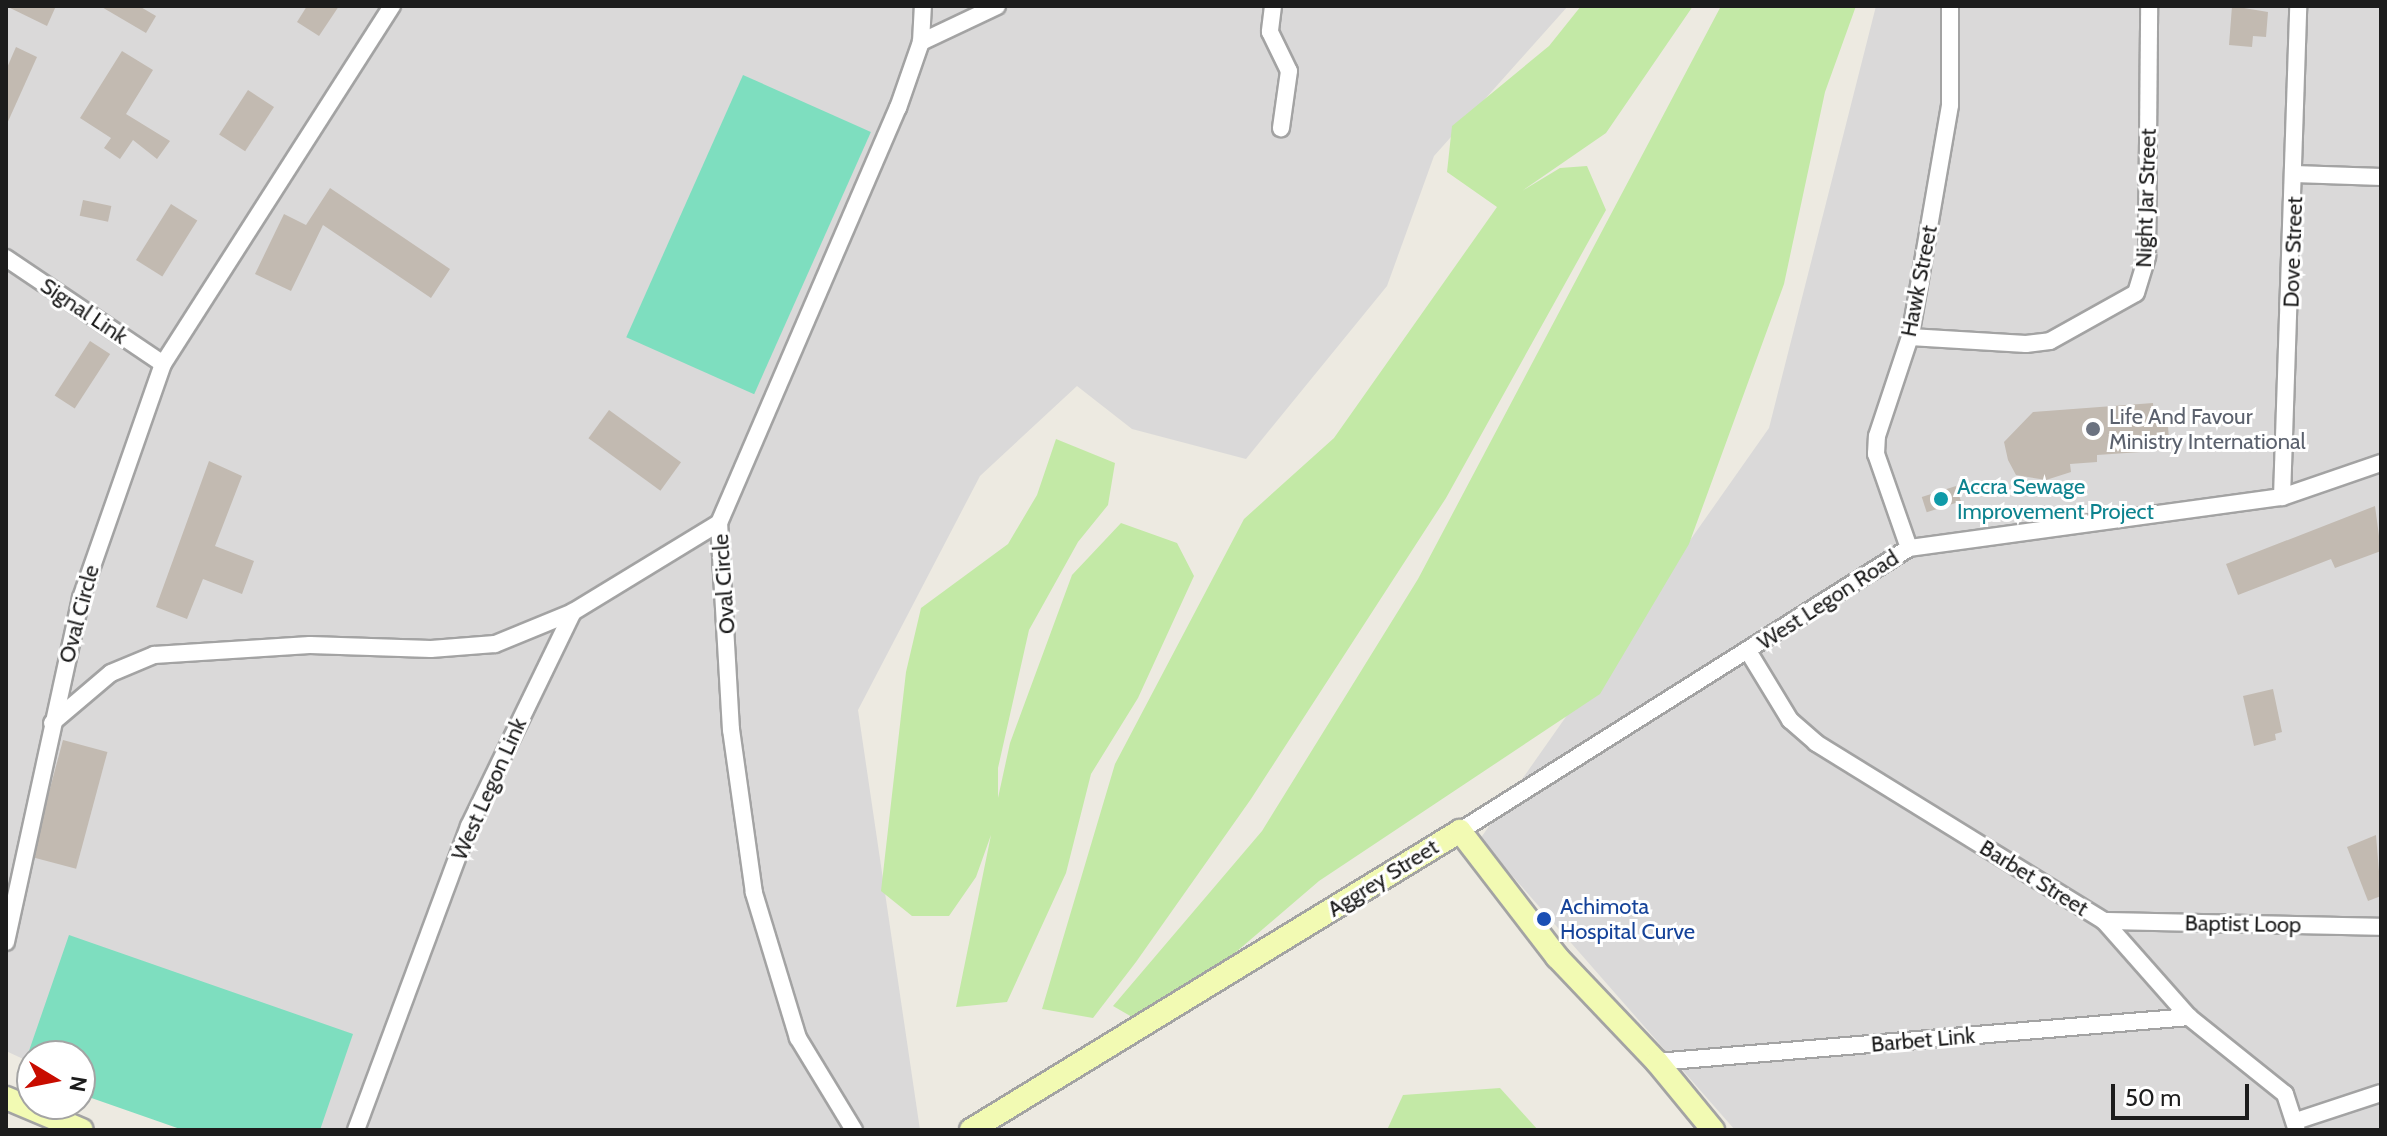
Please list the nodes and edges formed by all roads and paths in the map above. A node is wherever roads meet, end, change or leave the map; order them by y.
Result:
1 (392, 6) edge
2 (923, 6) edge
3 (997, 6) edge
4 (1273, 6) edge
5 (1950, 6) edge
6 (2149, 6) edge
7 (2298, 6) edge
8 (921, 42) junction
9 (1281, 128) dead end
10 (2295, 174) junction
11 (2381, 177) edge
12 (6, 258) edge
13 (1910, 337) junction
14 (163, 364) junction
15 (2381, 463) edge
16 (2282, 497) junction
17 (719, 523) junction
18 (1909, 548) junction
19 (573, 612) junction
20 (1748, 651) junction
21 (52, 723) junction
22 (1460, 831) junction
23 (2104, 921) junction
24 (2381, 927) edge
25 (6, 942) edge
26 (2189, 1017) junction
27 (1657, 1062) junction
28 (2381, 1093) edge
29 (6, 1098) edge
30 (2296, 1125) edge
31 (82, 1130) edge
32 (356, 1130) edge
33 (854, 1130) edge
34 (971, 1130) edge
35 (1713, 1130) edge

1 - 14 street, Oval Circle
2 - 8 street, Oval Circle
3 - 8 street
4 - 9 street
5 - 13 street, Hawk Street
6 - 13 street, Night Jar Street
7 - 10 street, Dove Street
8 - 17 street, Oval Circle
10 - 11 street
10 - 16 street, Dove Street
12 - 14 street, Signal Link
13 - 18 street, Hawk Street
14 - 21 street, Oval Circle
15 - 16 street, West Legon Road
16 - 18 street, West Legon Road
17 - 19 street
17 - 33 street, Oval Circle
18 - 20 street, West Legon Road
19 - 21 street, Oval Circle
19 - 32 street, West Legon Link
20 - 22 street, West Legon Road
20 - 23 street, Barbet Street
21 - 25 street, Oval Circle
22 - 27 main road, Aggrey Street
22 - 34 main road, Aggrey Street
23 - 24 street, Baptist Loop
23 - 26 street, Barbet Street
26 - 27 street, Barbet Link
26 - 30 street, Barbet Street
27 - 35 main road, Aggrey Street
28 - 30 street
29 - 31 main road

